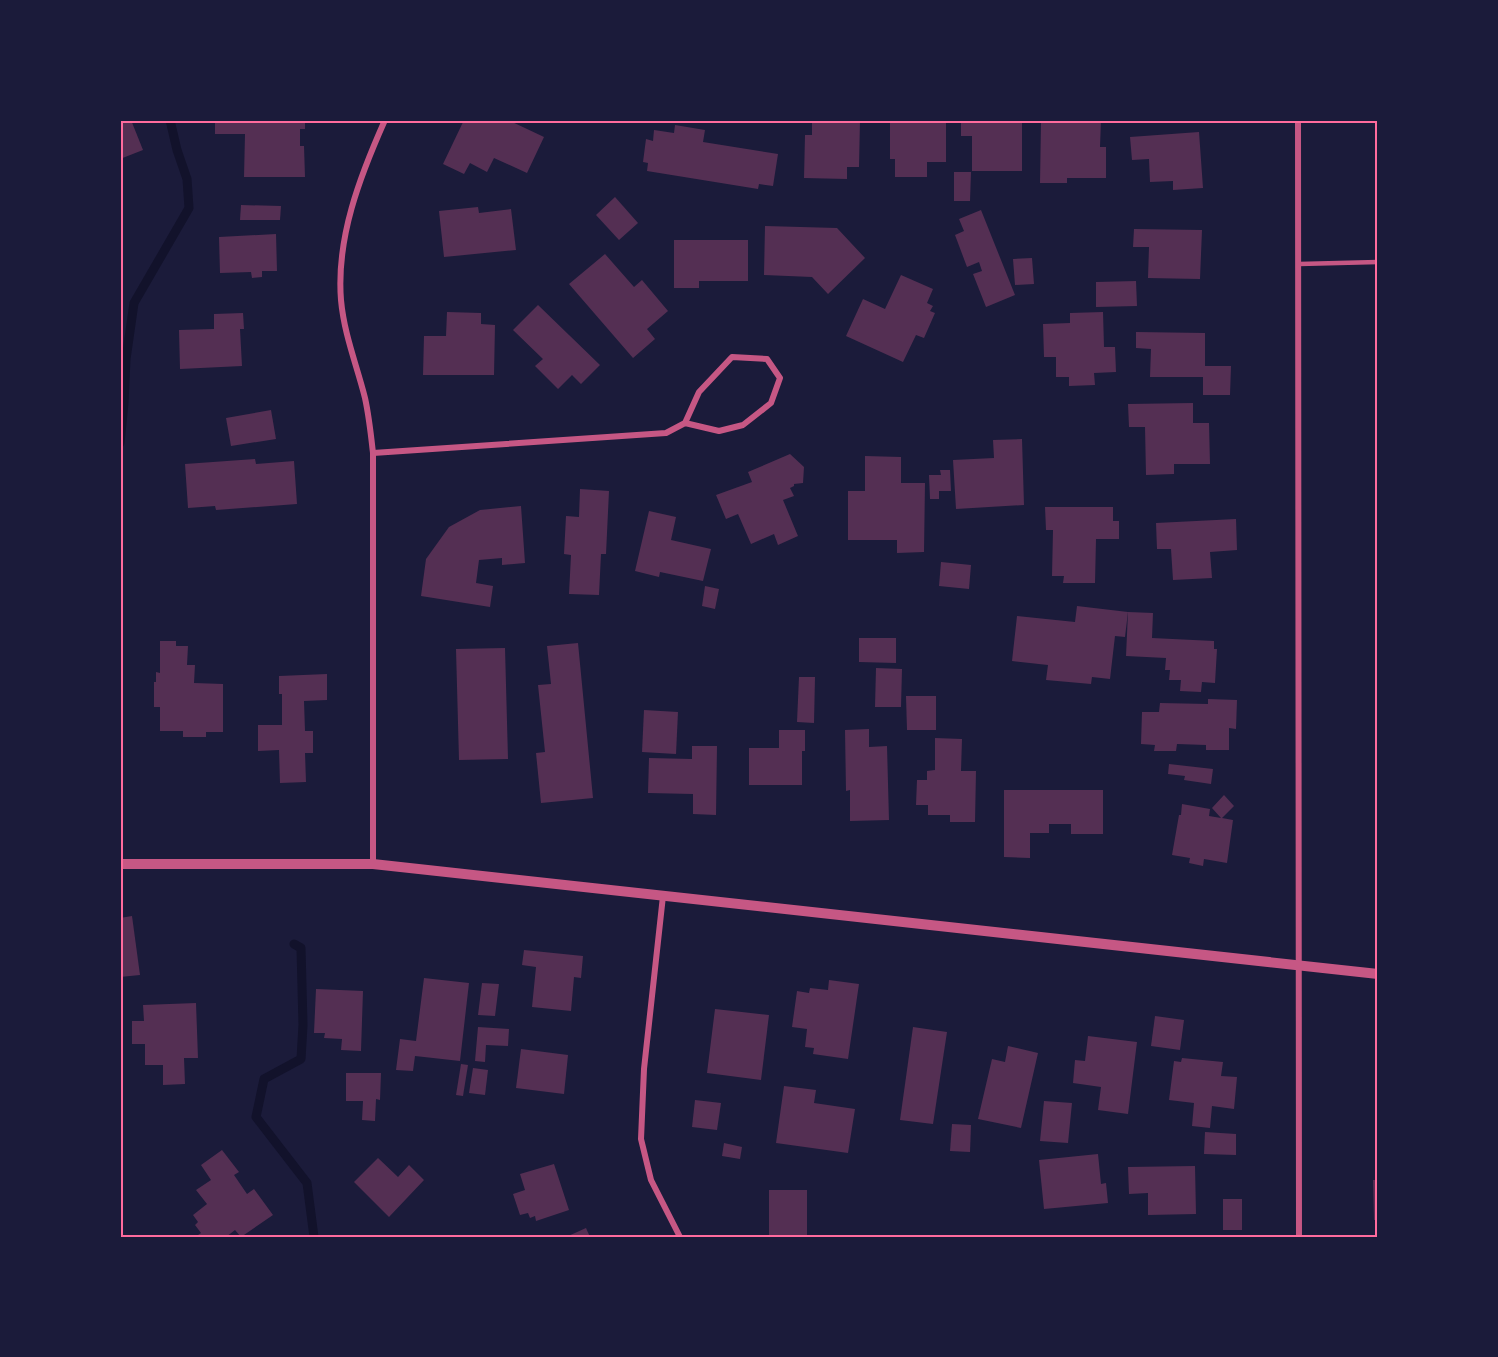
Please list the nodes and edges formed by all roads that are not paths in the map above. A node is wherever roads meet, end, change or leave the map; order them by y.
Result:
1 (385, 120) edge
2 (1298, 120) edge
3 (1378, 262) edge
4 (1299, 264) junction
5 (685, 423) junction
6 (374, 453) junction
7 (120, 864) edge
8 (373, 864) junction
9 (663, 896) junction
10 (1299, 965) junction
11 (1378, 974) edge
12 (680, 1237) edge
13 (1299, 1237) edge

1 - 6 street
2 - 4 street
3 - 4 lane
4 - 10 street
5 - 5 street
5 - 6 street
6 - 8 street
7 - 8 street
8 - 9 street
9 - 10 street
9 - 12 street
10 - 11 street
10 - 13 street

